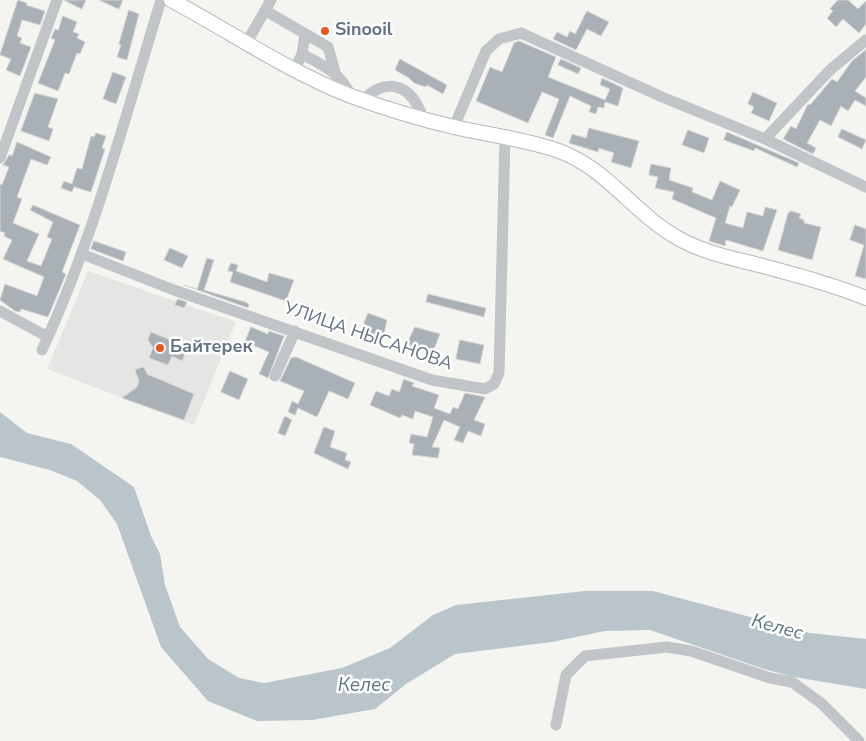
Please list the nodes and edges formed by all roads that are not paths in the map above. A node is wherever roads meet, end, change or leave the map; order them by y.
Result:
1 (57, 0) edge
2 (162, 0) edge
3 (171, 0) edge
4 (271, 0) edge
5 (266, 11) junction
6 (305, 34) junction
7 (866, 40) edge
8 (247, 42) junction
9 (302, 54) junction
10 (294, 71) junction
11 (335, 72) junction
12 (357, 98) junction
13 (423, 119) junction
14 (454, 127) junction
15 (505, 136) junction
16 (765, 138) junction
17 (0, 158) edge
18 (866, 187) edge
19 (82, 254) junction
20 (866, 298) edge
21 (0, 311) edge
22 (295, 331) junction
23 (48, 337) junction
24 (42, 350) dead end
25 (275, 376) dead end
26 (556, 725) dead end
27 (859, 741) edge

1 - 17 street
2 - 19 street
3 - 8 main road
4 - 5 street
5 - 6 street
5 - 8 street
6 - 9 street
6 - 11 street
7 - 16 street
8 - 10 main road
9 - 10 street
9 - 11 street
10 - 12 main road
11 - 12 street
12 - 13 main road
12 - 13 street
13 - 14 main road
14 - 15 main road
14 - 16 street
15 - 20 main road
15 - 22 street, УЛИЦА НЫСАНОВА
16 - 18 street
19 - 22 street, УЛИЦА НЫСАНОВА
19 - 23 street
21 - 23 street
22 - 25 street
23 - 24 street
26 - 27 street

